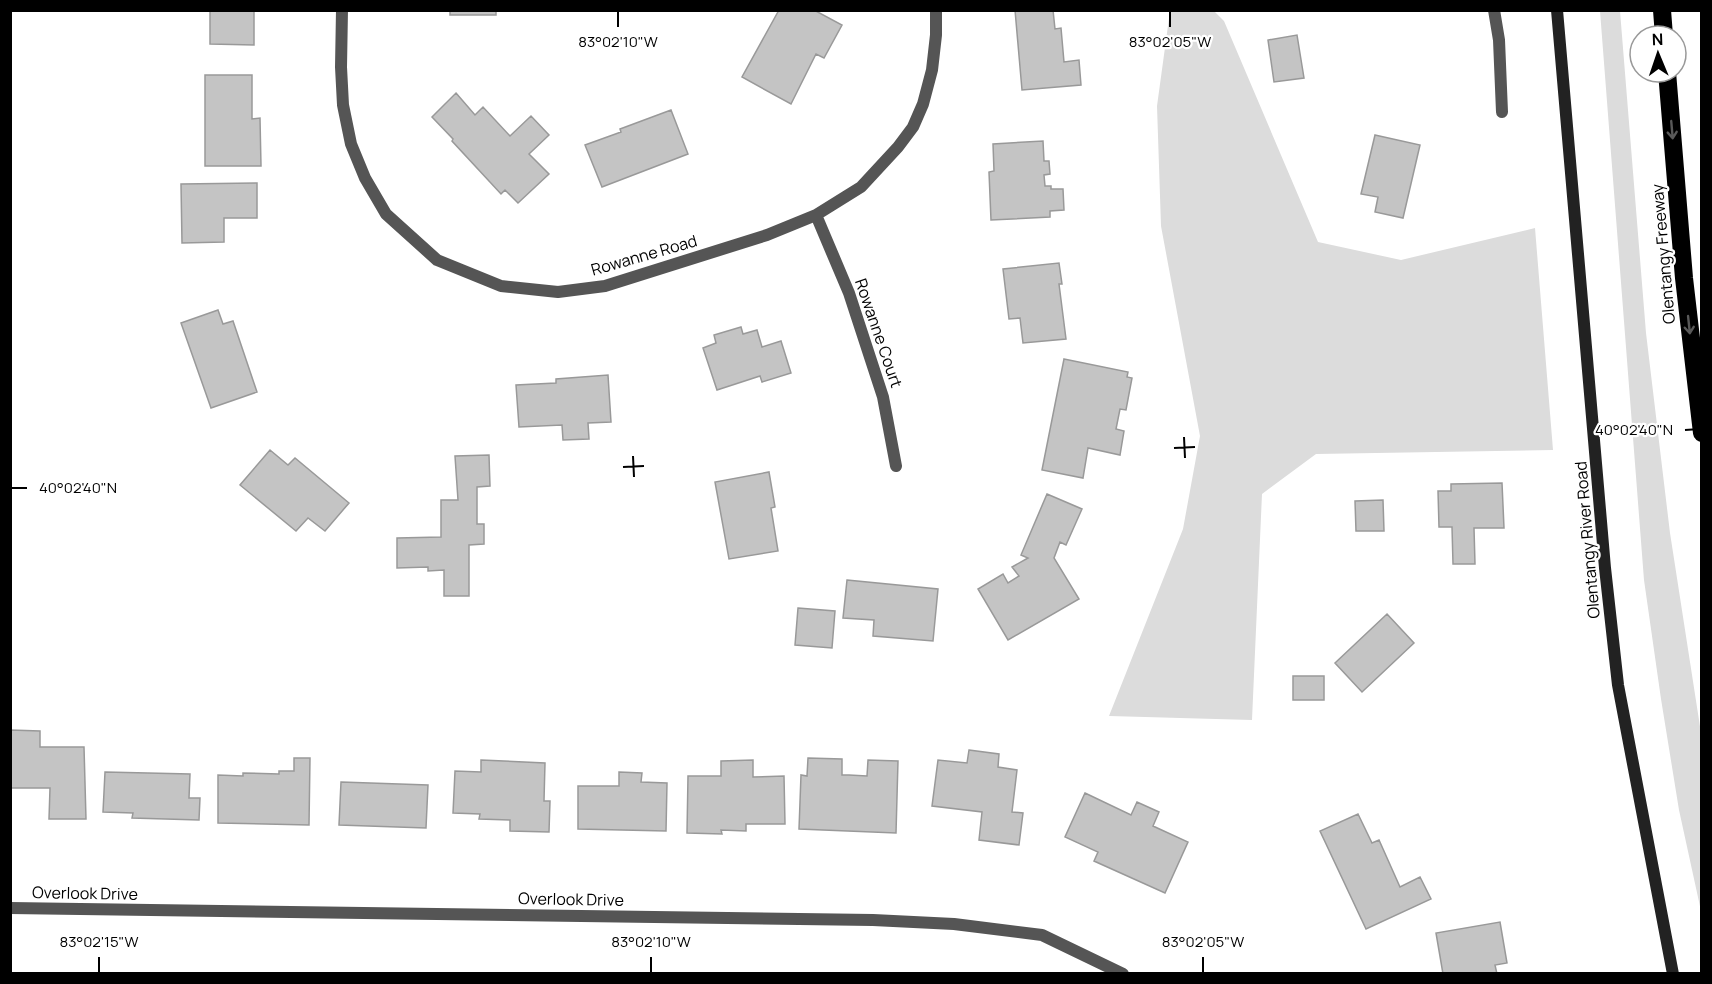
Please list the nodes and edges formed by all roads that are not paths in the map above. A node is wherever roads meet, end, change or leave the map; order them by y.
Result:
1 (342, 10) edge
2 (936, 10) edge
3 (1494, 10) edge
4 (1557, 10) edge
5 (1668, 84) edge
6 (1502, 112) dead end
7 (816, 215) junction
8 (1701, 433) edge
9 (896, 466) dead end
10 (10, 908) edge
11 (1123, 973) edge
12 (1674, 974) edge

1 - 7 street, Rowanne Road
2 - 7 street, Rowanne Road
3 - 6 street
4 - 12 main road, Olentangy River Road
5 -> 8 highway, Olentangy Freeway
7 - 9 street, Rowanne Court
10 - 11 street, Overlook Drive

